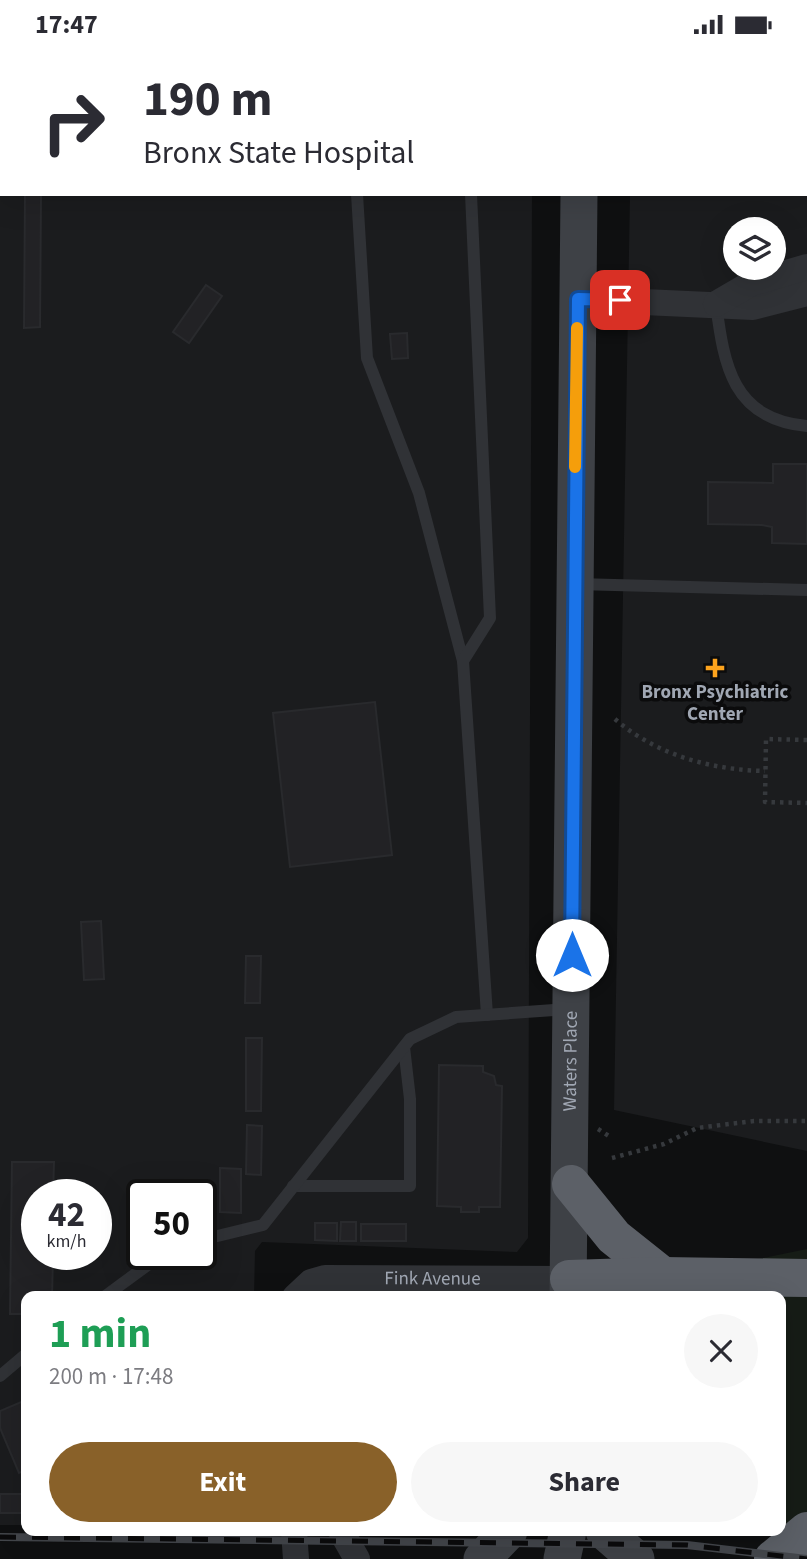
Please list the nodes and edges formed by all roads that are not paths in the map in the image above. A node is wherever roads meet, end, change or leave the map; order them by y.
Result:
1 (358, 196) edge
2 (471, 196) edge
3 (579, 196) edge
4 (807, 267) edge
5 (807, 293) edge
6 (578, 299) junction
7 (716, 304) junction
8 (807, 426) edge
9 (573, 583) junction
10 (807, 590) edge
11 (463, 661) junction
12 (572, 1009) junction
13 (487, 1015) junction
14 (404, 1047) junction
15 (571, 1184) junction
16 (293, 1186) junction
17 (217, 1236) edge
18 (141, 1270) edge
19 (663, 1276) junction
20 (807, 1278) edge
21 (569, 1288) edge
22 (112, 1291) edge
23 (301, 1291) edge
24 (21, 1358) edge
25 (0, 1376) edge
26 (807, 1531) edge
27 (294, 1536) edge
28 (344, 1536) edge
29 (504, 1536) edge
30 (544, 1536) edge
31 (567, 1536) edge
32 (610, 1536) edge
33 (296, 1559) edge
34 (357, 1559) edge
35 (482, 1559) edge
36 (541, 1559) edge
37 (562, 1559) edge
38 (636, 1559) edge
39 (773, 1559) edge

1 - 11 lane
2 - 11 lane
3 - 6 main road, Waters Place
4 - 7 street
5 - 7 street
6 - 7 street
6 - 9 main road, Waters Place
7 - 8 lane
9 - 10 lane
9 - 12 main road, Waters Place
11 - 13 lane
12 - 13 lane
12 - 15 main road, Waters Place
13 - 14 lane
14 - 16 lane
14 - 16 lane
15 - 19 highway
15 - 21 main road, Waters Place
16 - 17 lane
18 - 22 lane
19 - 20 highway
19 - 21 highway
21 - 23 street, Fink Avenue
24 - 25 lane
26 - 39 highway
27 - 33 street
28 - 34 street
29 - 35 main road
30 - 36 main road
31 - 37 main road
32 - 38 main road

